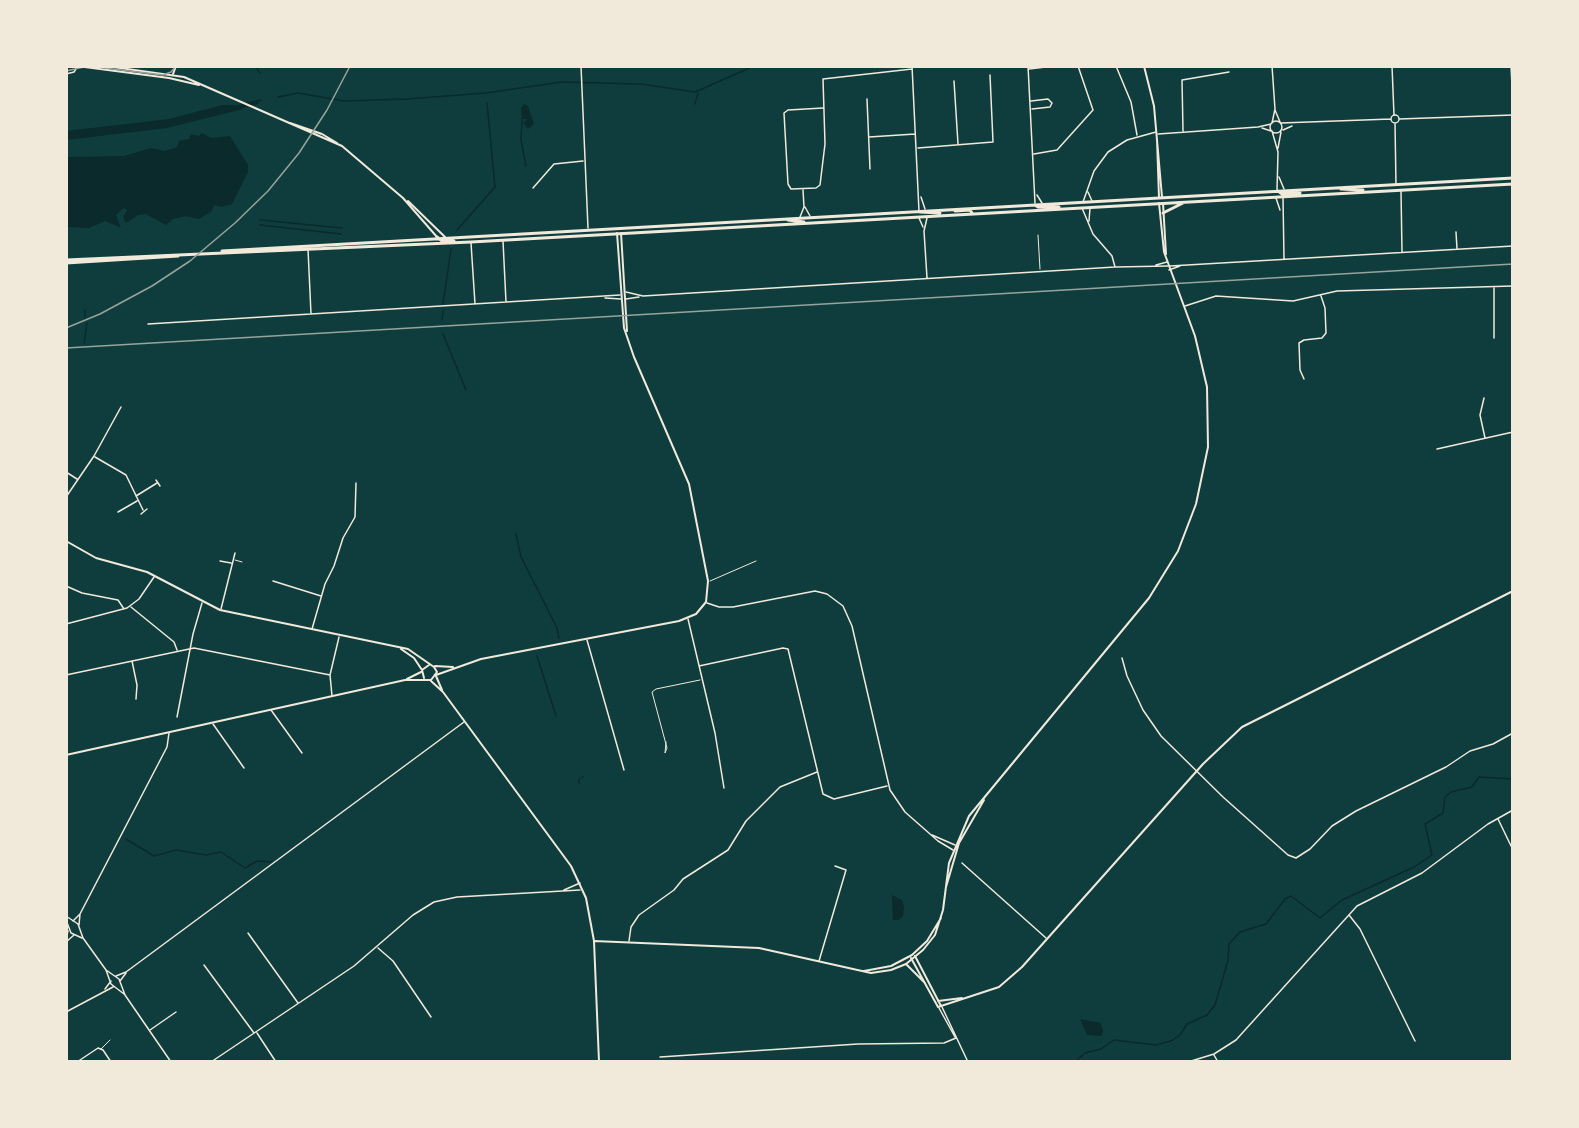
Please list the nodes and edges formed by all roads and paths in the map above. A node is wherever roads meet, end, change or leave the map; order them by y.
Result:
1 (77, 66) edge
2 (106, 66) edge
3 (176, 66) edge
4 (581, 66) edge
5 (1028, 66) edge
6 (1054, 66) edge
7 (1078, 66) edge
8 (1116, 66) edge
9 (1144, 66) edge
10 (1272, 66) edge
11 (1392, 66) edge
12 (1511, 66) edge
13 (912, 67) edge
14 (1029, 70) junction
15 (1229, 72) dead end
16 (66, 74) edge
17 (173, 74) junction
18 (990, 75) dead end
19 (172, 79) junction
20 (954, 81) dead end
21 (202, 86) junction
22 (867, 99) dead end
23 (1030, 101) junction
24 (1513, 106) edge
25 (823, 108) junction
26 (1031, 109) junction
27 (1275, 109) junction
28 (1395, 115) junction
29 (1513, 116) edge
30 (1391, 119) junction
31 (1399, 119) junction
32 (1271, 123) junction
33 (1281, 123) junction
34 (1395, 123) junction
35 (1296, 125) junction
36 (1258, 127) junction
37 (1281, 130) junction
38 (1272, 131) junction
39 (1183, 132) junction
40 (1157, 133) junction
41 (916, 134) junction
42 (1138, 136) junction
43 (869, 137) junction
44 (958, 145) junction
45 (917, 148) junction
46 (1278, 152) junction
47 (1034, 154) junction
48 (584, 161) junction
49 (870, 170) dead end
50 (1398, 174) junction
51 (1279, 176) junction
52 (1513, 178) edge
53 (1402, 184) junction
54 (1513, 184) edge
55 (1089, 185) junction
56 (1396, 185) junction
57 (533, 188) dead end
58 (1341, 188) junction
59 (803, 189) junction
60 (1396, 190) junction
61 (1401, 190) junction
62 (1036, 191) junction
63 (1278, 191) junction
64 (1285, 191) junction
65 (1377, 191) junction
66 (920, 193) junction
67 (1314, 195) junction
68 (1284, 196) junction
69 (1275, 197) junction
70 (403, 198) junction
71 (1161, 198) junction
72 (1400, 200) junction
73 (1092, 201) junction
74 (1083, 202) junction
75 (1187, 202) junction
76 (804, 203) junction
77 (1161, 203) junction
78 (1042, 204) junction
79 (1035, 205) junction
80 (1082, 207) junction
81 (1090, 207) junction
82 (1073, 208) junction
83 (927, 210) junction
84 (941, 210) junction
85 (919, 211) junction
86 (972, 213) junction
87 (1163, 213) junction
88 (953, 214) junction
89 (1281, 214) junction
90 (918, 216) junction
91 (928, 216) junction
92 (810, 217) junction
93 (800, 218) junction
94 (777, 219) junction
95 (804, 223) junction
96 (1089, 225) junction
97 (618, 228) junction
98 (588, 229) junction
99 (924, 231) junction
100 (529, 232) junction
101 (1456, 232) dead end
102 (619, 233) junction
103 (1038, 235) dead end
104 (437, 237) junction
105 (446, 237) junction
106 (530, 238) junction
107 (503, 240) junction
108 (471, 242) junction
109 (1513, 246) edge
110 (308, 247) junction
111 (1457, 250) junction
112 (1402, 253) junction
113 (1284, 260) junction
114 (66, 261) edge
115 (1168, 265) junction
116 (1115, 267) junction
117 (1040, 271) junction
118 (927, 279) junction
119 (1513, 286) edge
120 (1494, 287) junction
121 (624, 290) junction
122 (643, 296) junction
123 (1321, 296) junction
124 (622, 297) junction
125 (506, 303) junction
126 (475, 305) junction
127 (1184, 306) junction
128 (311, 314) junction
129 (148, 324) dead end
130 (1494, 338) dead end
131 (1304, 378) dead end
132 (1484, 398) dead end
133 (121, 407) dead end
134 (1513, 432) edge
135 (1485, 439) junction
136 (1437, 449) dead end
137 (94, 456) junction
138 (66, 472) edge
139 (77, 480) junction
140 (156, 480) dead end
141 (157, 483) junction
142 (356, 483) dead end
143 (160, 486) dead end
144 (135, 496) junction
145 (66, 497) edge
146 (137, 501) junction
147 (147, 509) dead end
148 (143, 510) junction
149 (118, 512) dead end
150 (141, 514) dead end
151 (66, 541) edge
152 (235, 553) dead end
153 (233, 560) junction
154 (220, 561) dead end
155 (756, 561) dead end
156 (242, 562) dead end
157 (232, 564) junction
158 (154, 576) junction
159 (273, 581) dead end
160 (708, 581) junction
161 (66, 586) edge
162 (1513, 591) edge
163 (322, 596) junction
164 (203, 602) junction
165 (706, 602) junction
166 (130, 606) junction
167 (125, 609) junction
168 (220, 610) junction
169 (688, 618) junction
170 (66, 624) edge
171 (311, 630) junction
172 (339, 636) junction
173 (587, 640) junction
174 (191, 648) junction
175 (398, 648) junction
176 (177, 650) junction
177 (1122, 658) dead end
178 (132, 660) junction
179 (432, 666) junction
180 (699, 666) junction
181 (456, 667) junction
182 (422, 671) junction
183 (66, 675) edge
184 (330, 675) junction
185 (436, 675) junction
186 (405, 680) junction
187 (427, 680) junction
188 (702, 680) junction
189 (443, 692) junction
190 (332, 696) junction
191 (136, 699) dead end
192 (271, 710) junction
193 (177, 717) dead end
194 (464, 722) junction
195 (212, 723) junction
196 (169, 732) junction
197 (1513, 733) edge
198 (666, 742) dead end
199 (302, 753) dead end
200 (66, 755) edge
201 (244, 768) dead end
202 (624, 770) dead end
203 (1196, 771) junction
204 (818, 772) junction
205 (888, 786) junction
206 (724, 788) dead end
207 (1513, 810) edge
208 (1497, 818) junction
209 (926, 831) junction
210 (956, 845) junction
211 (954, 850) junction
212 (1513, 850) edge
213 (962, 863) dead end
214 (835, 866) dead end
215 (580, 883) junction
216 (583, 889) junction
217 (563, 890) junction
218 (81, 914) junction
219 (1348, 915) junction
220 (66, 916) edge
221 (66, 920) edge
222 (73, 921) junction
223 (79, 927) junction
224 (69, 928) junction
225 (248, 933) dead end
226 (75, 934) junction
227 (83, 938) junction
228 (1047, 939) junction
229 (66, 940) edge
230 (594, 941) junction
231 (629, 942) junction
232 (377, 948) junction
233 (913, 957) junction
234 (819, 962) junction
235 (906, 964) junction
236 (204, 965) dead end
237 (106, 970) junction
238 (855, 971) junction
239 (126, 972) junction
240 (115, 976) junction
241 (111, 980) junction
242 (120, 982) junction
243 (114, 986) junction
244 (929, 988) junction
245 (104, 990) junction
246 (125, 995) junction
247 (968, 998) junction
248 (937, 1001) junction
249 (299, 1004) junction
250 (940, 1007) junction
251 (66, 1012) edge
252 (176, 1012) dead end
253 (431, 1017) dead end
254 (149, 1030) junction
255 (255, 1033) junction
256 (956, 1038) junction
257 (110, 1040) dead end
258 (1415, 1041) dead end
259 (101, 1049) junction
260 (1214, 1054) junction
261 (660, 1057) dead end
262 (77, 1062) edge
263 (111, 1062) edge
264 (171, 1062) edge
265 (211, 1062) edge
266 (276, 1062) edge
267 (599, 1062) edge
268 (968, 1062) edge
269 (1188, 1062) edge
270 (1218, 1062) edge

1 - 16 street
1 - 19 street
2 - 17 street
3 - 17 street
4 - 48 street
5 - 14 street
6 - 14 street
7 - 47 street
8 - 42 street
9 - 40 street
10 - 27 street
11 - 28 street
12 - 24 street
13 - 25 street
13 - 41 street
14 - 23 street
15 - 39 street
17 - 19 street
17 - 21 street
18 - 44 street
19 - 21 street
20 - 44 street
21 - 70 street
22 - 43 street
23 - 26 street
23 - 26 street
25 - 59 street
25 - 59 street
26 - 47 street
27 - 32 street
27 - 33 street
28 - 30 street
28 - 31 street
29 - 31 street
30 - 34 street
30 - 35 street
31 - 34 street
32 - 33 street
32 - 36 street
32 - 38 street
33 - 35 street
33 - 37 street
34 - 50 street
35 - 37 street
36 - 38 street
36 - 39 street
37 - 38 street
37 - 46 street
38 - 46 street
39 - 40 street
40 - 42 street
40 - 71 street
41 - 43 street
41 - 45 street
42 - 55 street
43 - 49 street
44 - 45 street
45 - 66 street
46 - 51 street
47 - 62 street
48 - 57 street
48 - 98 street
50 - 53 street
50 - 56 street
51 - 63 street
51 - 64 street
52 - 53 highway
53 - 56 highway
54 - 61 highway
55 - 73 street
55 - 74 street
56 - 58 highway
58 - 64 highway
58 - 65 highway
59 - 76 street
60 - 61 highway
60 - 65 highway
60 - 72 street
61 - 72 street
62 - 78 street
62 - 79 street
63 - 64 highway
63 - 67 highway
63 - 71 highway
65 - 67 highway
66 - 83 street
66 - 85 street
67 - 68 highway
68 - 69 highway
68 - 89 street
69 - 75 highway
69 - 89 street
70 - 104 street
70 - 105 street
71 - 73 highway
71 - 77 highway
72 - 112 street
73 - 74 highway
74 - 78 highway
75 - 77 highway
75 - 87 highway
76 - 92 street
76 - 93 street
77 - 81 highway
77 - 87 street
77 - 115 street
78 - 79 highway
79 - 82 highway
79 - 84 highway
80 - 81 highway
80 - 82 highway
80 - 96 street
81 - 96 street
82 - 86 highway
83 - 84 highway
83 - 85 highway
84 - 86 highway
85 - 88 highway
85 - 92 highway
86 - 88 highway
87 - 115 street
88 - 91 highway
89 - 113 street
90 - 91 highway
90 - 95 highway
90 - 99 street
91 - 99 street
92 - 93 highway
93 - 94 highway
94 - 95 highway
94 - 97 highway
95 - 102 highway
96 - 116 street
97 - 98 highway
97 - 102 highway
98 - 100 highway
99 - 118 street
100 - 105 highway
100 - 106 highway
101 - 111 street
102 - 106 highway
102 - 121 street
102 - 124 street
103 - 117 lane
104 - 105 highway
104 - 108 highway
104 - 110 highway
106 - 107 highway
107 - 108 highway
107 - 125 street
108 - 110 highway
108 - 126 street
109 - 111 street
110 - 114 highway
110 - 128 street
111 - 112 street
112 - 113 street
113 - 115 street
115 - 116 street
115 - 127 street
116 - 117 street
117 - 118 street
118 - 122 street
119 - 120 street
120 - 123 street
120 - 130 street
121 - 122 street
121 - 124 street
122 - 124 street
123 - 127 street
123 - 131 street
124 - 125 street
124 - 160 street
125 - 126 street
126 - 128 street
127 - 210 street
128 - 129 street
132 - 135 street
133 - 137 street
134 - 135 street
135 - 136 street
137 - 139 street
137 - 144 street
138 - 139 street
139 - 145 street
140 - 141 street
141 - 143 street
141 - 144 street
142 - 163 street
144 - 146 street
146 - 148 street
146 - 149 street
147 - 148 street
148 - 150 street
151 - 158 street
152 - 153 street
153 - 156 lane
153 - 157 street
154 - 157 street
155 - 160 lane
157 - 168 street
158 - 164 street
158 - 166 street
159 - 163 street
160 - 165 street
161 - 167 street
162 - 203 street
163 - 171 street
164 - 168 street
164 - 174 street
165 - 169 street
165 - 205 street
166 - 167 street
166 - 176 street
167 - 170 street
168 - 171 street
169 - 173 street
169 - 180 street
171 - 172 street
172 - 175 street
172 - 184 street
173 - 181 street
173 - 202 street
174 - 176 street
174 - 184 street
174 - 193 street
175 - 179 street
175 - 182 street
176 - 178 street
177 - 203 street
178 - 183 street
178 - 191 street
179 - 181 street
179 - 182 street
179 - 185 street
180 - 188 street
180 - 204 street
181 - 185 street
182 - 186 street
182 - 187 street
184 - 190 street
185 - 187 street
185 - 189 street
186 - 187 street
186 - 190 street
187 - 189 street
188 - 198 lane
188 - 206 street
189 - 194 street
190 - 192 street
192 - 195 street
192 - 199 street
194 - 215 street
194 - 239 street
195 - 196 street
195 - 201 street
196 - 200 street
196 - 218 street
197 - 203 street
203 - 228 street
204 - 205 street
204 - 231 street
205 - 209 street
207 - 208 street
208 - 212 street
208 - 219 street
209 - 210 street
209 - 211 street
210 - 211 street
211 - 233 street
213 - 228 street
214 - 234 street
215 - 216 street
215 - 217 street
216 - 217 street
216 - 230 street
217 - 232 street
218 - 222 street
218 - 223 street
219 - 258 street
219 - 260 street
220 - 222 street
221 - 224 street
222 - 223 street
222 - 224 street
223 - 226 street
223 - 227 street
224 - 226 street
224 - 229 street
225 - 249 street
226 - 227 street
226 - 229 street
227 - 237 street
228 - 247 street
230 - 231 street
230 - 267 street
231 - 234 street
232 - 249 street
232 - 253 street
233 - 235 street
233 - 238 street
233 - 244 street
233 - 248 street
234 - 238 street
235 - 238 street
235 - 244 street
236 - 255 street
237 - 240 street
237 - 241 street
239 - 240 street
239 - 242 street
240 - 241 street
240 - 242 street
241 - 243 street
241 - 245 street
242 - 243 street
242 - 246 street
243 - 245 street
243 - 246 street
244 - 248 street
245 - 251 street
246 - 254 street
247 - 248 street
247 - 250 street
248 - 250 street
249 - 255 street
250 - 256 street
252 - 254 street
254 - 264 street
255 - 265 street
255 - 266 street
256 - 261 street
256 - 268 street
257 - 259 lane
259 - 262 street
259 - 263 street
260 - 269 street
260 - 270 street

